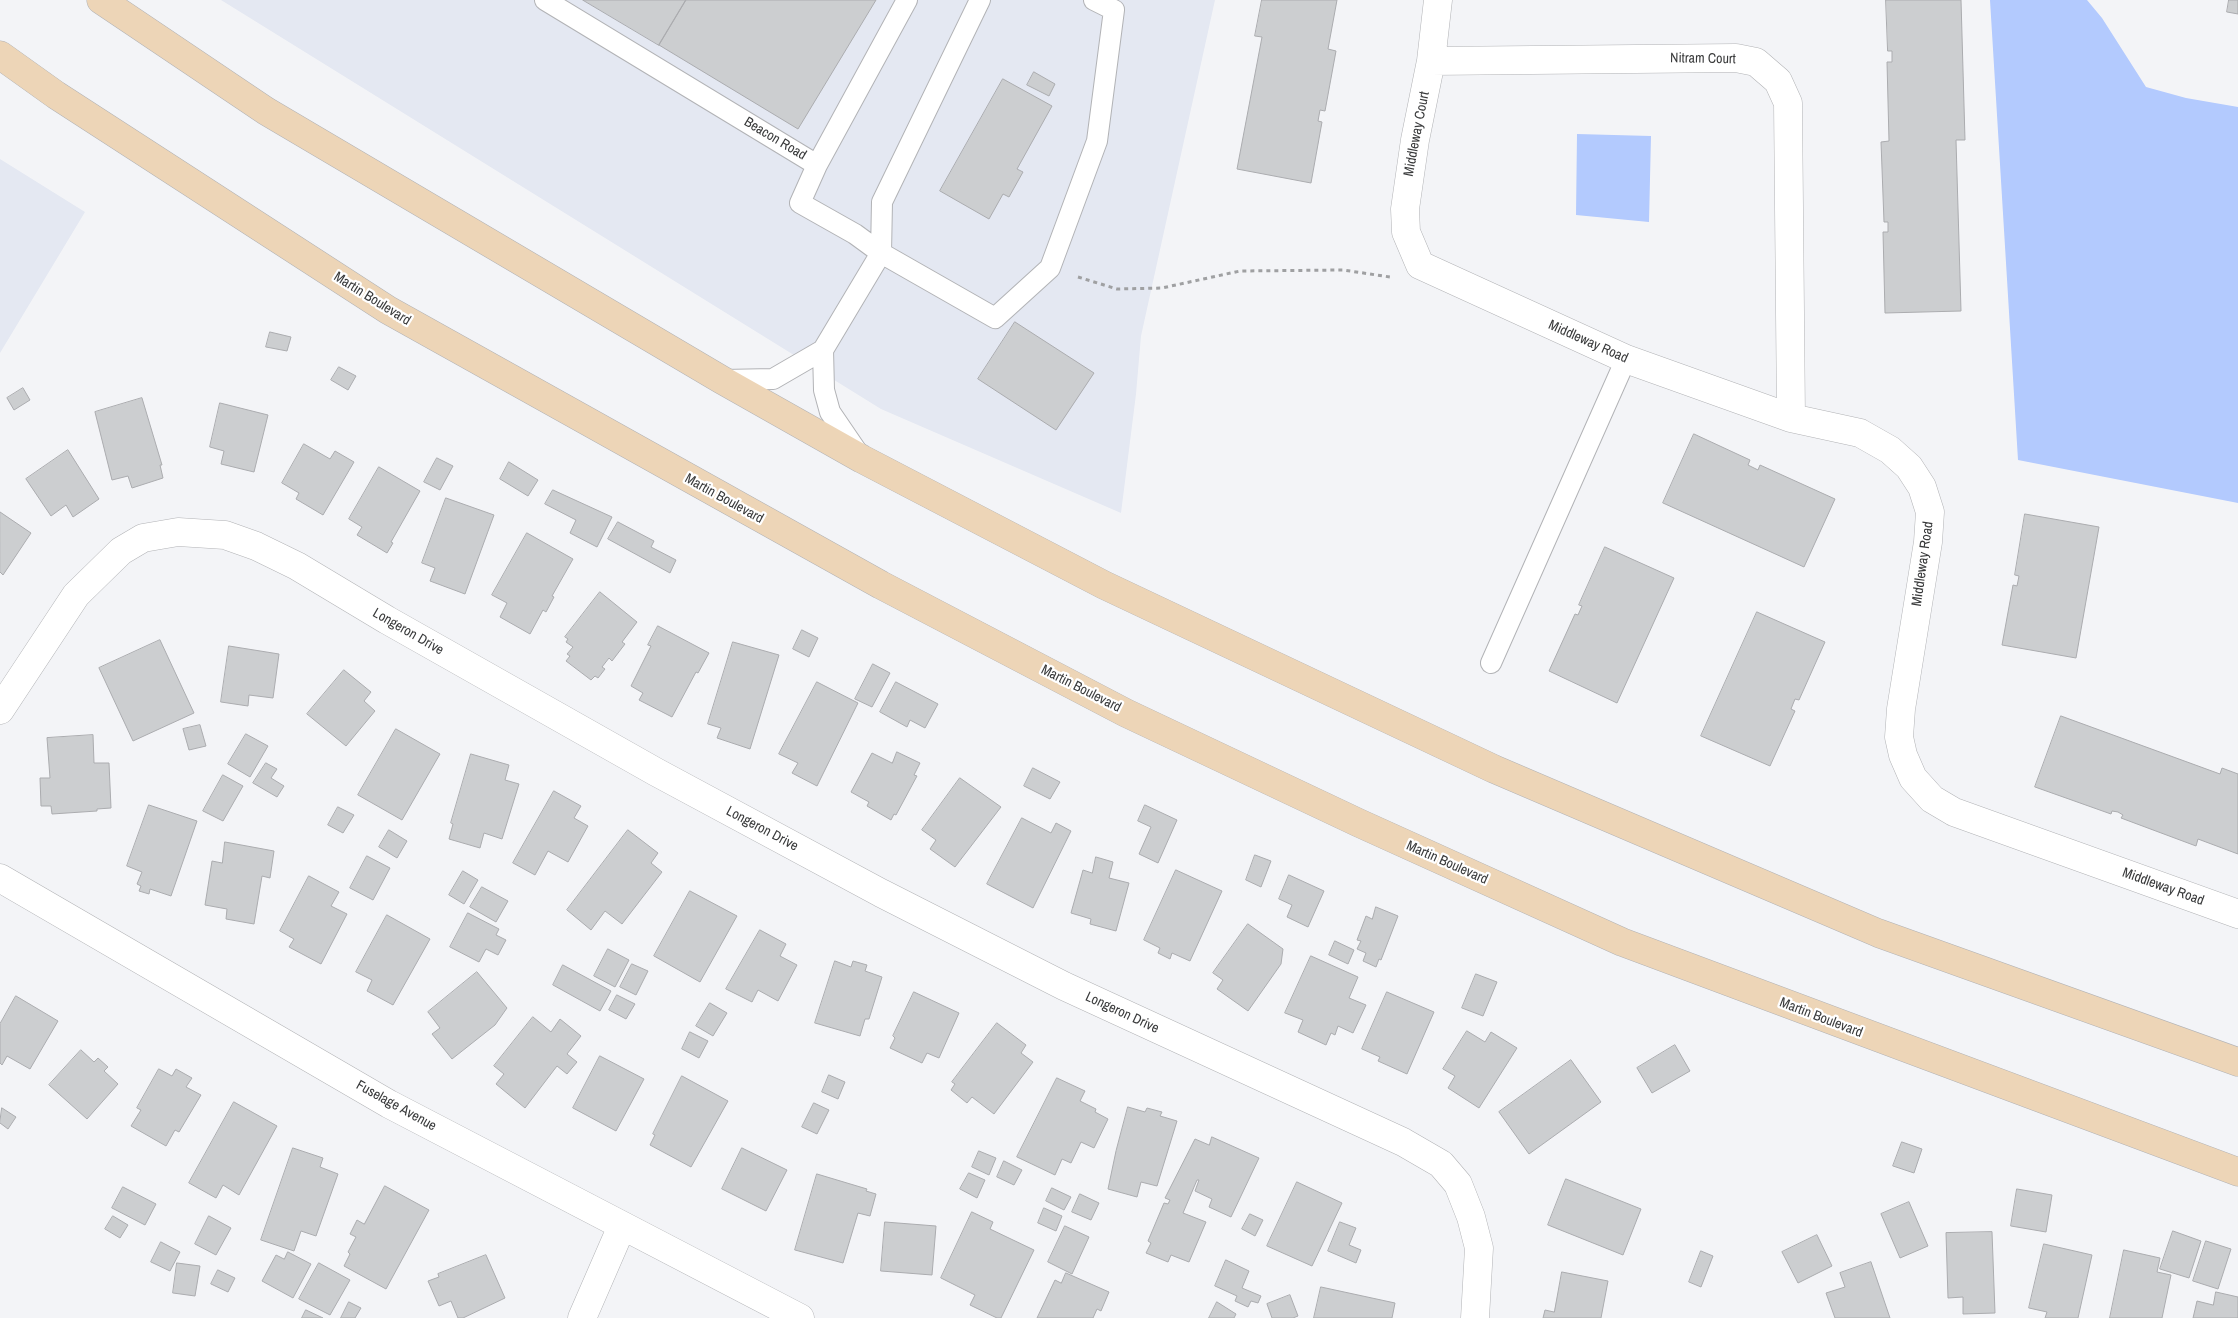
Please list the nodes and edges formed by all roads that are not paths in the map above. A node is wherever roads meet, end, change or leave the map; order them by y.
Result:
1 (101, 0) edge
2 (545, 0) edge
3 (907, 0) edge
4 (980, 0) edge
5 (1094, 0) edge
6 (1438, 0) edge
7 (0, 55) edge
8 (1431, 61) junction
9 (818, 165) junction
10 (881, 253) junction
11 (1420, 265) joint
12 (823, 350) junction
13 (1626, 359) junction
14 (722, 380) junction
15 (1791, 418) junction
16 (862, 459) junction
17 (1491, 663) dead end
18 (0, 710) edge
19 (0, 878) edge
20 (2238, 914) edge
21 (2238, 1062) edge
22 (2238, 1172) edge
23 (622, 1226) junction
24 (582, 1318) edge
25 (800, 1318) edge
26 (1475, 1318) edge

1 - 14 main road
2 - 9 lane, Beacon Road
3 - 9 lane
4 - 10 lane
5 - 10 lane
6 - 8 street, Middleway Court
7 - 22 main road, Martin Boulevard
8 - 11 street, Middleway Court
8 - 15 street, Nitram Court
9 - 10 lane, Beacon Road
10 - 12 lane
11 - 13 street, Middleway Road
12 - 14 lane
12 - 16 lane
13 - 15 street, Middleway Road
13 - 17 lane
14 - 16 main road
15 - 20 street, Middleway Road
16 - 21 main road
18 - 26 street, Longeron Drive
19 - 23 street, Fuselage Avenue
23 - 24 street
23 - 25 street, Fuselage Avenue

